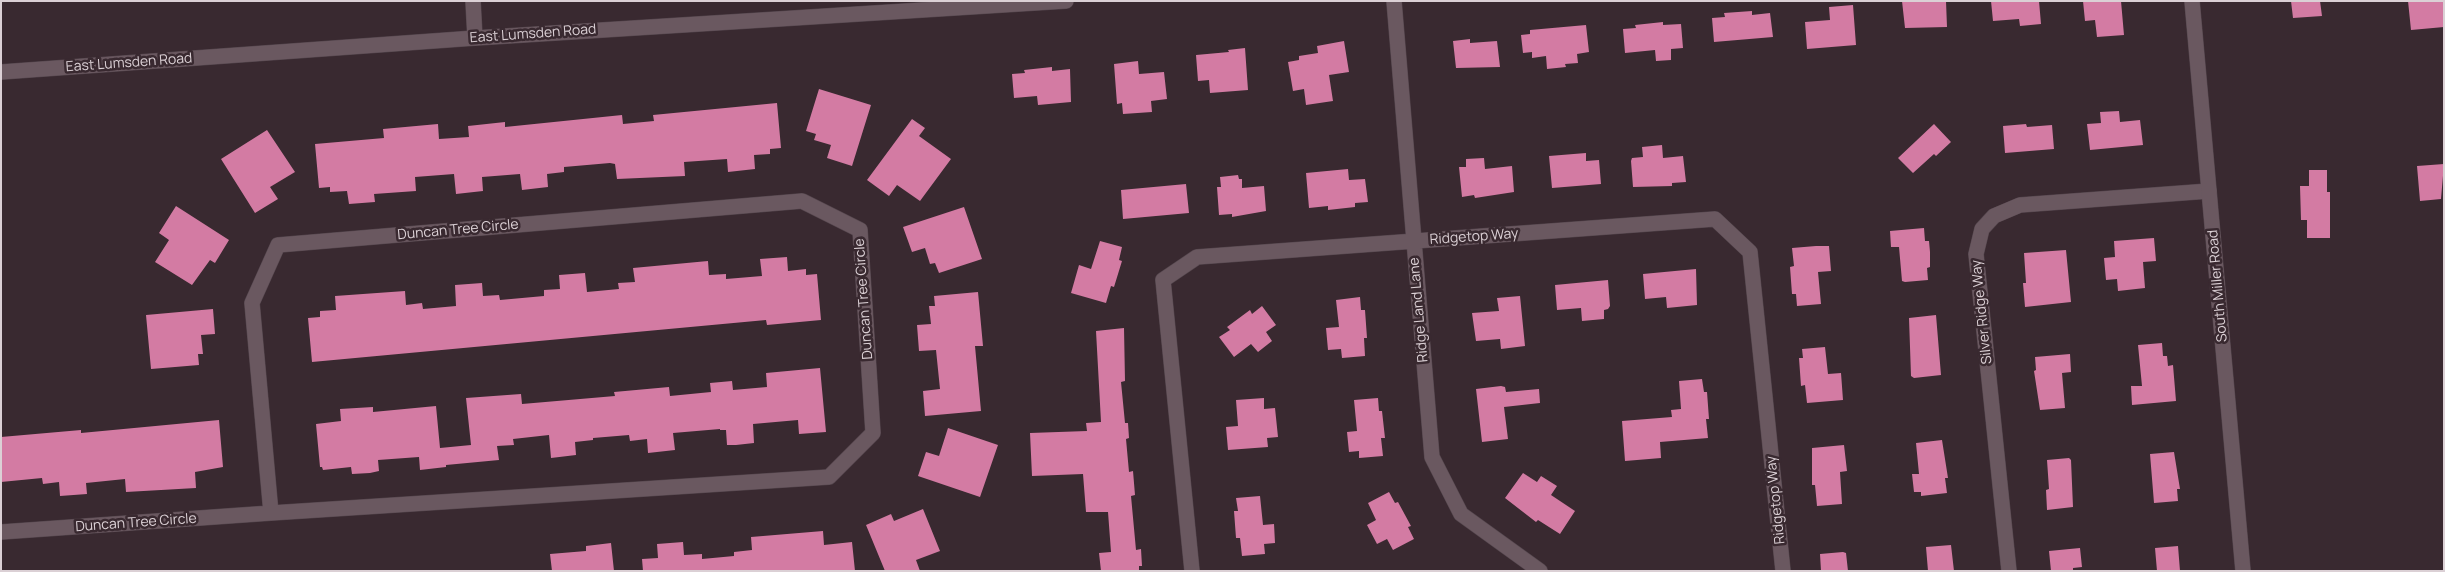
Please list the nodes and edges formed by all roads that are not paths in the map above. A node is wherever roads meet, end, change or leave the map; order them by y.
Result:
1 (473, 1) edge
2 (1066, 1) edge
3 (1394, 1) edge
4 (2192, 1) edge
5 (475, 38) junction
6 (1, 72) edge
7 (2209, 191) junction
8 (1412, 242) junction
9 (271, 514) junction
10 (1, 532) edge
11 (1192, 571) edge
12 (1540, 571) edge
13 (1783, 571) edge
14 (2010, 571) edge
15 (2243, 571) edge

1 - 5 street
2 - 5 street, East Lumsden Road
3 - 8 street, Ridge Land Lane
4 - 7 street, South Miller Road
5 - 6 street, East Lumsden Road
7 - 14 street, Silver Ridge Way
7 - 15 street, South Miller Road
8 - 11 street, Ridgetop Way
8 - 12 street, Ridge Land Lane
8 - 13 street, Ridgetop Way
9 - 9 street, Duncan Tree Circle
9 - 10 street, Duncan Tree Circle

